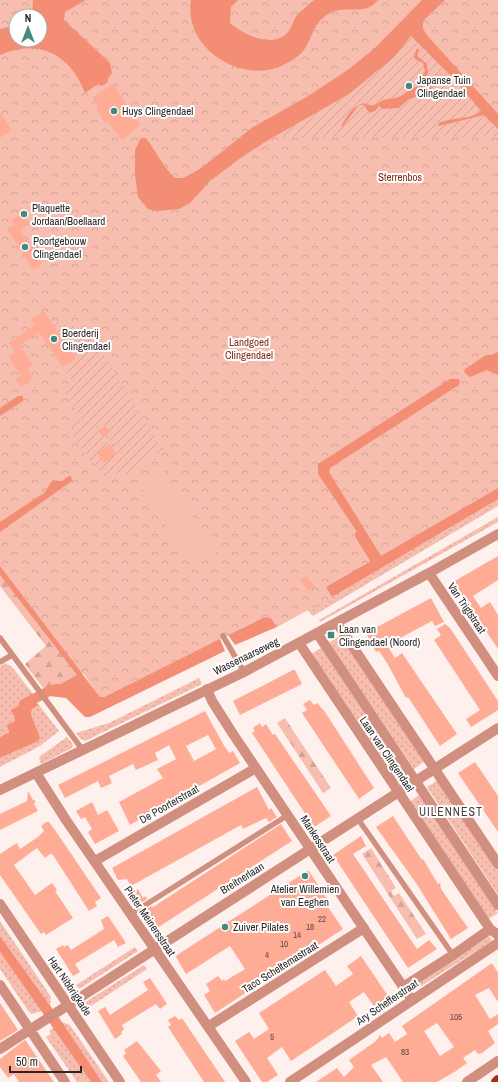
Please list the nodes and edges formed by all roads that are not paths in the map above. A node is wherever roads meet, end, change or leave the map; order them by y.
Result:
1 (498, 534) edge
2 (429, 573) junction
3 (337, 623) junction
4 (317, 633) junction
5 (223, 636) dead end
6 (0, 638) edge
7 (299, 643) junction
8 (2, 646) edge
9 (12, 654) junction
10 (0, 662) edge
11 (244, 672) junction
12 (498, 676) edge
13 (207, 689) junction
14 (498, 728) edge
15 (82, 749) junction
16 (256, 768) junction
17 (434, 769) junction
18 (36, 773) junction
19 (416, 782) junction
20 (0, 790) edge
21 (398, 793) junction
22 (288, 815) junction
23 (358, 819) junction
24 (310, 849) junction
25 (95, 860) junction
26 (498, 864) edge
27 (0, 904) edge
28 (498, 905) edge
29 (131, 914) junction
30 (364, 928) junction
31 (496, 934) edge
32 (155, 949) junction
33 (453, 955) junction
34 (0, 985) edge
35 (403, 987) junction
36 (412, 1000) junction
37 (68, 1005) junction
38 (208, 1026) junction
39 (29, 1029) junction
40 (0, 1049) edge
41 (498, 1061) edge
42 (65, 1082) edge
43 (120, 1082) edge
44 (246, 1082) edge
45 (290, 1082) edge
46 (467, 1082) edge

1 - 2 street, Wassenaarseweg
2 - 3 street, Wassenaarseweg
2 - 12 street, Van Trigtstraat
3 - 4 street, Wassenaarseweg
3 - 17 street
4 - 7 street, Wassenaarseweg
4 - 19 street, Laan van Clingendael
5 - 11 lane
6 - 8 lane
7 - 11 street, Wassenaarseweg
7 - 21 street, Laan van Clingendael
8 - 9 lane
9 - 10 lane
9 - 15 lane
11 - 13 street, Wassenaarseweg
13 - 15 street, Wassenaarseweg
13 - 16 street, Mankesstraat
14 - 17 street, Breitnerlaan
15 - 18 street, Wassenaarseweg
16 - 22 street, Mankesstraat
16 - 25 street, De Poorterstraat
17 - 19 street, Breitnerlaan
17 - 26 street
18 - 20 street, Wassenaarseweg
18 - 25 street, Pieter Meinersstraat
19 - 21 street, Breitnerlaan
19 - 28 street, Laan van Clingendael
21 - 23 street, Breitnerlaan
21 - 31 street, Laan van Clingendael
22 - 24 street, Mankesstraat
22 - 29 lane
23 - 24 street, Breitnerlaan
23 - 33 lane
24 - 30 street, Mankesstraat
24 - 32 street, Breitnerlaan
25 - 29 street, Pieter Meinersstraat
27 - 37 street, Hart Nibbrigkade
29 - 32 street, Pieter Meinersstraat
30 - 35 street, Mankesstraat
30 - 38 street, Taco Scheltemastraat
31 - 33 street, Ary Schefferstraat
31 - 36 street, Ary Schefferstraat
32 - 37 street, Breitnerlaan
32 - 38 street, Pieter Meinersstraat
33 - 35 street, Ary Schefferstraat
34 - 39 street
35 - 36 street, Mankesstraat
36 - 45 street, Ary Schefferstraat
37 - 39 street, Breitnerlaan
37 - 43 street, Hart Nibbrigkade
38 - 44 street, Pieter Meinersstraat
39 - 40 street, Breitnerlaan
39 - 42 street
41 - 46 street

